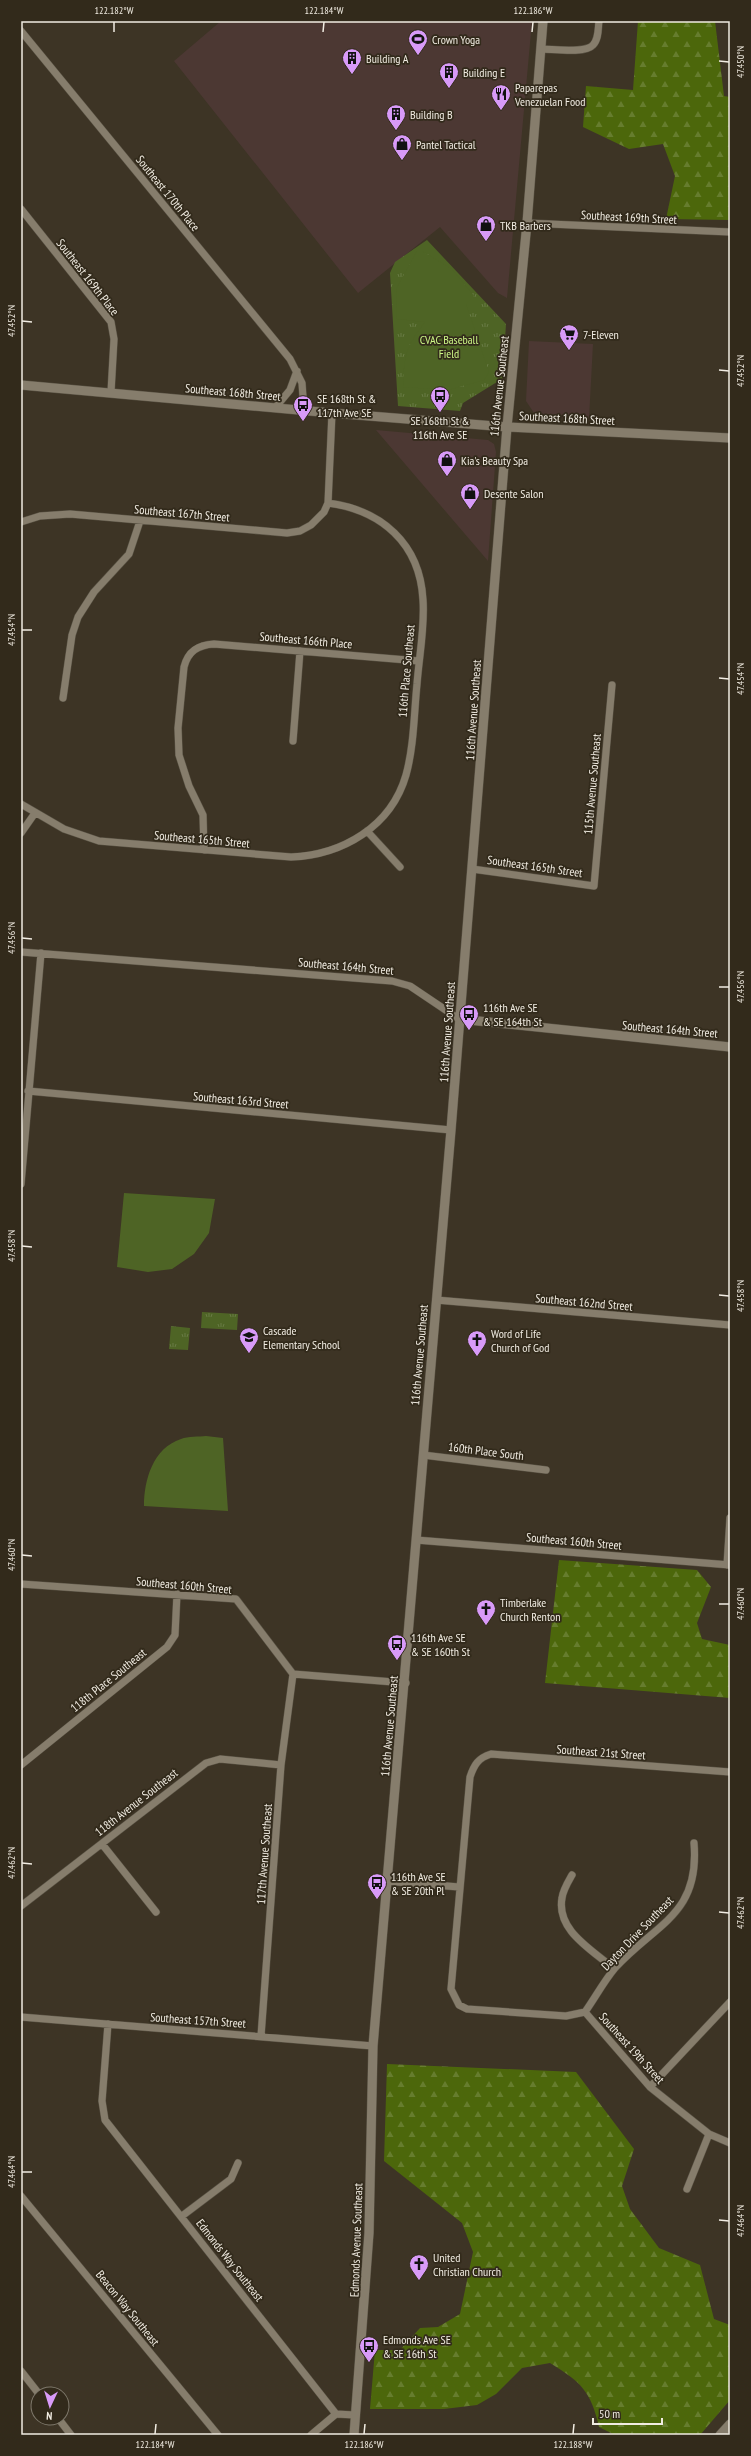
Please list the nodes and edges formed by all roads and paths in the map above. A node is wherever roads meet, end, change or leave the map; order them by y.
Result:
1 (544, 21) edge
2 (599, 21) edge
3 (21, 31) edge
4 (541, 49) junction
5 (21, 209) edge
6 (527, 223) junction
7 (730, 232) edge
8 (297, 371) junction
9 (21, 385) edge
10 (111, 392) junction
11 (275, 408) junction
12 (304, 411) junction
13 (332, 414) junction
14 (507, 427) junction
15 (730, 438) edge
16 (328, 503) junction
17 (140, 521) junction
18 (21, 522) edge
19 (300, 651) junction
20 (419, 661) junction
21 (612, 685) dead end
22 (63, 698) dead end
23 (293, 741) dead end
24 (21, 804) edge
25 (34, 813) junction
26 (367, 831) junction
27 (21, 833) edge
28 (204, 850) junction
29 (400, 868) dead end
30 (472, 869) junction
31 (594, 886) joint
32 (21, 952) edge
33 (41, 953) junction
34 (459, 1020) junction
35 (730, 1047) edge
36 (28, 1091) junction
37 (451, 1130) junction
38 (21, 1184) edge
39 (436, 1300) junction
40 (730, 1325) edge
41 (423, 1455) junction
42 (546, 1470) dead end
43 (730, 1518) edge
44 (416, 1540) junction
45 (728, 1565) edge
46 (21, 1584) edge
47 (177, 1594) junction
48 (293, 1674) junction
49 (406, 1683) junction
50 (21, 1765) edge
51 (281, 1765) junction
52 (730, 1772) edge
53 (694, 1843) dead end
54 (102, 1844) junction
55 (572, 1875) dead end
56 (386, 1881) junction
57 (459, 1887) junction
58 (21, 1906) edge
59 (156, 1912) dead end
60 (614, 1969) junction
61 (730, 2002) edge
62 (585, 2012) junction
63 (21, 2018) edge
64 (108, 2024) junction
65 (261, 2036) junction
66 (373, 2046) junction
67 (650, 2087) junction
68 (709, 2134) junction
69 (730, 2143) edge
70 (238, 2163) dead end
71 (687, 2189) dead end
72 (21, 2196) edge
73 (182, 2216) junction
74 (21, 2371) edge
75 (33, 2386) edge
76 (336, 2414) junction
77 (355, 2414) junction
78 (730, 2424) edge
79 (64, 2426) edge
80 (71, 2435) edge
81 (218, 2435) edge
82 (311, 2435) edge
83 (354, 2435) edge
84 (720, 2435) edge

1 - 4 street, 116th Avenue Southeast
2 - 4 street
3 - 8 street, Southeast 170th Place
4 - 6 street, 116th Avenue Southeast
5 - 10 street, Southeast 169th Place
6 - 7 street, Southeast 169th Street
6 - 14 street, 116th Avenue Southeast
8 - 11 street
8 - 12 street, Southeast 170th Place
9 - 10 street, Southeast 168th Street
10 - 11 street, Southeast 168th Street
11 - 12 street, Southeast 168th Street
12 - 13 street, Southeast 168th Street
13 - 14 street, Southeast 168th Street
13 - 16 street
14 - 15 street, Southeast 168th Street
14 - 30 street, 116th Avenue Southeast
16 - 17 street, Southeast 167th Street
16 - 20 street, 116th Place Southeast
17 - 18 street, Southeast 167th Street
17 - 22 street
19 - 20 street, Southeast 166th Place
19 - 23 street
19 - 28 street, Southeast 166th Place
20 - 26 street, 116th Place Southeast
21 - 31 street, 115th Avenue Southeast
24 - 25 street, Southeast 165th Street
25 - 27 street
25 - 28 street, Southeast 165th Street
26 - 28 street, Southeast 165th Street
26 - 29 street
30 - 31 street, Southeast 165th Street
30 - 34 street, 116th Avenue Southeast
32 - 33 street, Southeast 164th Street
33 - 34 street, Southeast 164th Street
33 - 36 street
34 - 35 street, Southeast 164th Street
34 - 37 street, 116th Avenue Southeast
36 - 37 street, Southeast 163rd Street
36 - 38 street
37 - 39 street, 116th Avenue Southeast
39 - 40 street, Southeast 162nd Street
39 - 41 street, 116th Avenue Southeast
41 - 42 street, 160th Place South
41 - 44 street, 116th Avenue Southeast
43 - 45 street
44 - 45 street, Southeast 160th Street
44 - 49 street, 116th Avenue Southeast
46 - 47 street, Southeast 160th Street
47 - 48 street, Southeast 160th Street
47 - 50 street, 118th Place Southeast
48 - 49 street
48 - 51 street, 117th Avenue Southeast
49 - 56 street, 116th Avenue Southeast
51 - 54 street, 118th Avenue Southeast
51 - 65 street, 117th Avenue Southeast
52 - 57 street, Southeast 21st Street
53 - 60 street, Dayton Drive Southeast
54 - 58 street, 118th Avenue Southeast
54 - 59 street
55 - 60 street
56 - 57 street
56 - 66 street, 116th Avenue Southeast
57 - 62 street, Southeast 19th Street
60 - 62 street, Dayton Drive Southeast
61 - 67 street
62 - 67 street, Southeast 19th Street
63 - 64 street, Southeast 157th Street
64 - 65 street, Southeast 157th Street
64 - 73 street, Edmonds Way Southeast
65 - 66 street, Southeast 157th Street
66 - 77 street, Edmonds Avenue Southeast
67 - 68 street, Southeast 19th Street
68 - 69 street, Southeast 19th Street
68 - 71 street
70 - 73 street
72 - 81 street, Beacon Way Southeast
73 - 76 street, Edmonds Way Southeast
74 - 75 street
76 - 77 street
76 - 82 street
77 - 83 street, Edmonds Avenue Southeast
78 - 84 street
79 - 80 street

